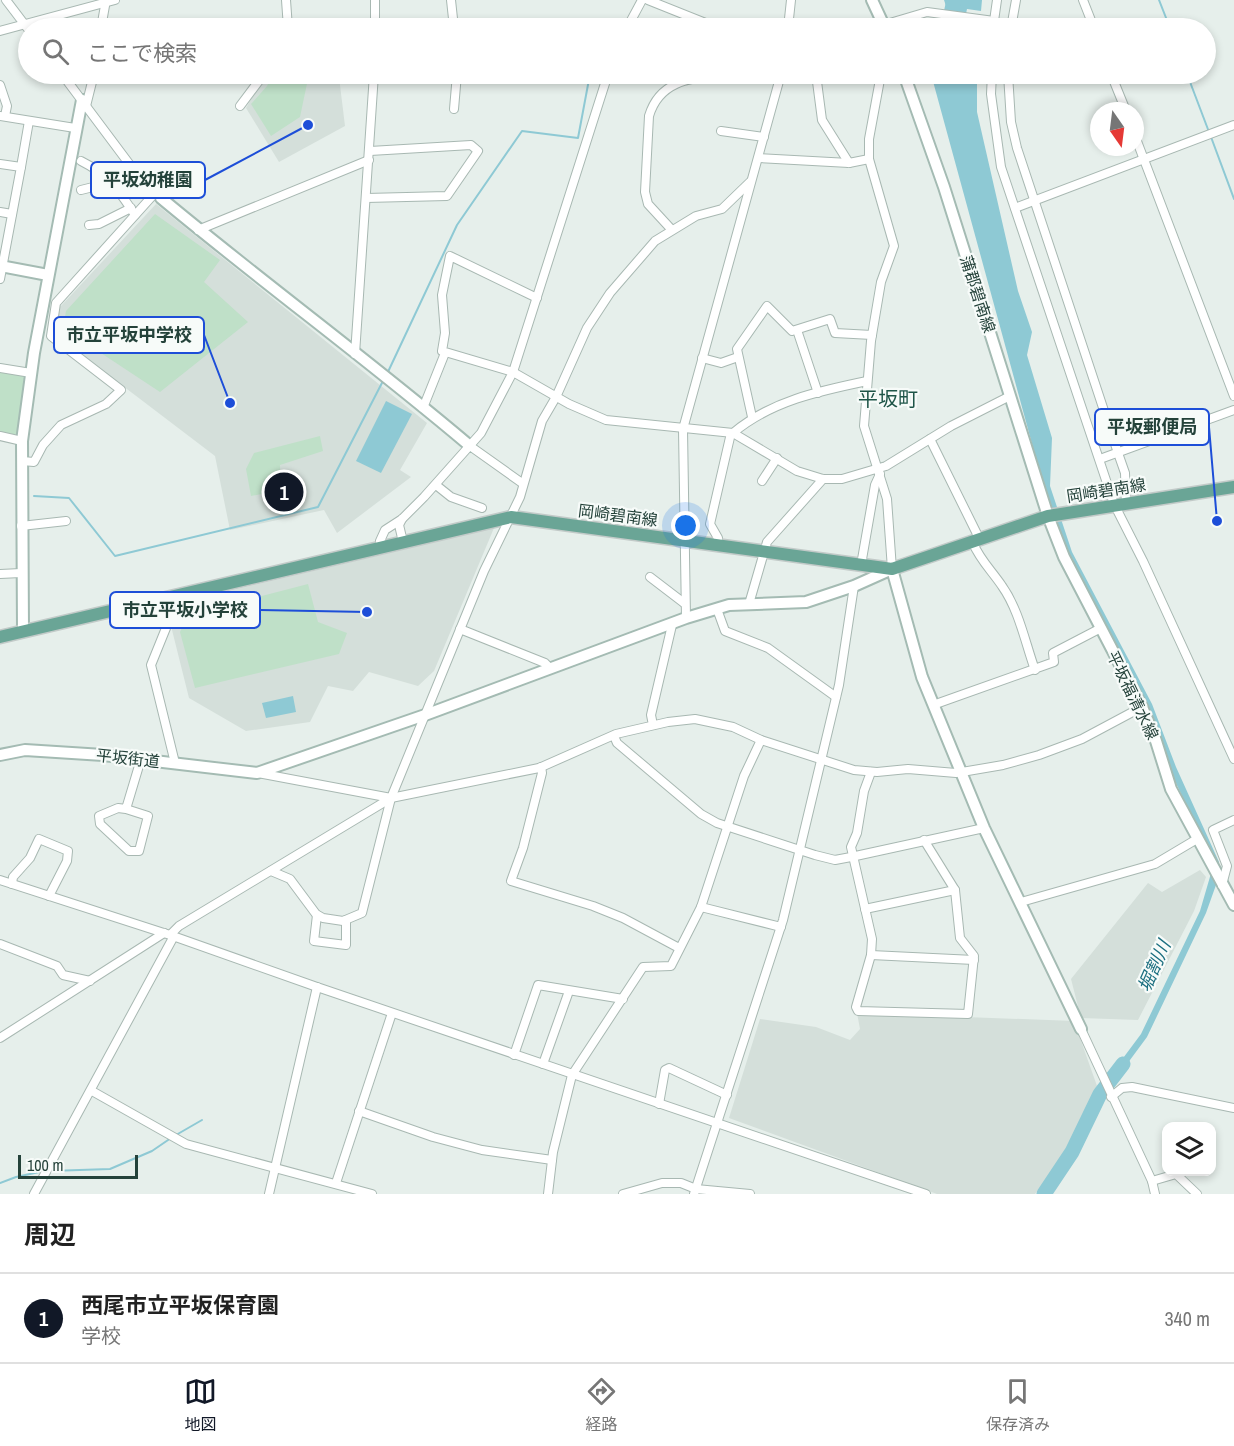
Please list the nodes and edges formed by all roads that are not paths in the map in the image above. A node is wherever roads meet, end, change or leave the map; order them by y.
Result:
1 (6, 0) edge
2 (115, 0) edge
3 (286, 0) edge
4 (375, 0) edge
5 (451, 0) edge
6 (642, 0) edge
7 (648, 0) edge
8 (791, 0) edge
9 (872, 0) edge
10 (997, 0) edge
11 (1016, 0) edge
12 (1083, 0) edge
13 (106, 2) edge
14 (19, 18) edge
15 (55, 18) edge
16 (103, 18) edge
17 (287, 18) edge
18 (375, 18) edge
19 (453, 18) edge
20 (632, 18) edge
21 (693, 18) edge
22 (790, 18) edge
23 (880, 18) edge
24 (910, 18) edge
25 (958, 18) edge
26 (995, 18) edge
27 (1013, 18) edge
28 (1090, 18) edge
29 (18, 29) edge
30 (0, 32) edge
31 (70, 84) edge
32 (91, 84) edge
33 (256, 84) edge
34 (374, 84) edge
35 (456, 84) edge
36 (605, 84) edge
37 (673, 84) edge
38 (778, 84) edge
39 (817, 84) edge
40 (879, 84) edge
41 (908, 84) edge
42 (993, 84) edge
43 (1009, 84) edge
44 (1115, 84) edge
45 (0, 85) edge
46 (1122, 102) edge
47 (84, 103) junction
48 (240, 106) dead end
49 (454, 109) dead end
50 (3, 116) edge
51 (28, 121) junction
52 (1234, 125) edge
53 (75, 128) junction
54 (720, 131) dead end
55 (764, 137) junction
56 (370, 151) junction
57 (1143, 156) edge
58 (759, 158) junction
59 (869, 159) junction
60 (1144, 159) junction
61 (369, 160) junction
62 (81, 161) dead end
63 (849, 163) junction
64 (0, 164) edge
65 (21, 167) junction
66 (113, 182) junction
67 (750, 182) junction
68 (81, 190) dead end
69 (158, 196) junction
70 (366, 198) junction
71 (1035, 200) junction
72 (1015, 208) junction
73 (133, 211) junction
74 (0, 212) edge
75 (12, 214) junction
76 (89, 225) dead end
77 (671, 229) junction
78 (198, 230) junction
79 (1, 266) edge
80 (48, 275) junction
81 (0, 279) edge
82 (537, 298) junction
83 (797, 330) junction
84 (872, 335) junction
85 (445, 353) junction
86 (355, 354) junction
87 (738, 357) junction
88 (702, 358) junction
89 (0, 368) edge
90 (513, 372) junction
91 (31, 373) junction
92 (867, 381) junction
93 (818, 393) junction
94 (1010, 396) junction
95 (1234, 396) edge
96 (556, 397) junction
97 (423, 408) junction
98 (1234, 410) edge
99 (752, 417) junction
100 (683, 429) junction
101 (732, 433) junction
102 (0, 436) edge
103 (930, 439) junction
104 (22, 441) junction
105 (470, 446) junction
106 (1118, 453) junction
107 (777, 458) junction
108 (1100, 459) junction
109 (22, 461) junction
110 (879, 471) junction
111 (823, 479) junction
112 (762, 481) dead end
113 (522, 483) junction
114 (436, 485) junction
115 (1234, 487) edge
116 (1120, 503) junction
117 (482, 508) dead end
118 (1052, 515) junction
119 (511, 517) junction
120 (402, 519) junction
121 (66, 521) dead end
122 (21, 526) junction
123 (684, 540) junction
124 (976, 542) junction
125 (403, 543) junction
126 (717, 544) junction
127 (381, 548) junction
128 (764, 551) junction
129 (861, 566) junction
130 (892, 569) junction
131 (21, 573) junction
132 (0, 574) edge
133 (650, 577) dead end
134 (854, 586) junction
135 (159, 600) junction
136 (684, 603) junction
137 (749, 604) junction
138 (717, 609) junction
139 (686, 618) junction
140 (672, 625) junction
141 (1101, 628) junction
142 (460, 629) junction
143 (23, 630) junction
144 (0, 636) edge
145 (550, 668) junction
146 (1035, 670) junction
147 (836, 697) junction
148 (933, 705) junction
149 (1142, 707) junction
150 (425, 715) junction
151 (653, 725) junction
152 (614, 736) junction
153 (761, 740) junction
154 (0, 754) edge
155 (141, 759) junction
156 (1234, 759) edge
157 (820, 760) junction
158 (175, 763) junction
159 (541, 767) junction
160 (871, 772) junction
161 (961, 772) junction
162 (257, 773) junction
163 (391, 798) junction
164 (126, 809) junction
165 (1234, 820) edge
166 (727, 827) junction
167 (984, 828) junction
168 (1197, 839) junction
169 (924, 840) junction
170 (801, 849) junction
171 (851, 857) junction
172 (271, 871) junction
173 (0, 880) edge
174 (12, 884) junction
175 (1222, 885) junction
176 (955, 890) junction
177 (49, 896) junction
178 (1021, 902) junction
179 (1234, 905) edge
180 (700, 907) junction
181 (864, 909) junction
182 (317, 915) junction
183 (345, 920) junction
184 (782, 927) junction
185 (169, 935) junction
186 (0, 944) edge
187 (679, 948) junction
188 (871, 955) junction
189 (974, 960) junction
190 (90, 981) junction
191 (317, 987) junction
192 (569, 991) junction
193 (623, 999) junction
194 (392, 1013) junction
195 (1081, 1029) joint
196 (0, 1038) edge
197 (514, 1055) junction
198 (543, 1065) junction
199 (572, 1075) junction
200 (92, 1091) junction
201 (728, 1095) junction
202 (1111, 1097) junction
203 (659, 1104) junction
204 (1234, 1108) edge
205 (358, 1111) junction
206 (718, 1124) junction
207 (552, 1160) junction
208 (276, 1168) junction
209 (1152, 1181) junction
210 (336, 1183) junction
211 (695, 1192) edge
212 (34, 1194) edge
213 (268, 1194) edge
214 (372, 1194) edge
215 (548, 1194) edge
216 (622, 1194) edge
217 (750, 1194) edge
218 (926, 1194) edge
219 (1155, 1194) edge
220 (1197, 1194) edge

1 - 14 street
2 - 13 street
3 - 17 street
4 - 18 street
5 - 19 street
6 - 20 street
7 - 21 street
8 - 22 street
9 - 23 street
10 - 26 street
11 - 27 street
12 - 28 street
13 - 15 street
13 - 16 street
24 - 25 street
29 - 30 street
31 - 47 street
32 - 47 street
33 - 48 street
34 - 56 street
35 - 49 street
36 - 82 street
37 - 77 street
38 - 55 street
39 - 63 street
40 - 59 street
41 - 94 street, 蒲郡碧南線
42 - 72 street
43 - 71 street
44 - 46 street
45 - 50 street
47 - 53 street
47 - 69 street
50 - 51 street
51 - 53 street
51 - 65 street
52 - 60 street
53 - 80 street
54 - 55 street
55 - 58 street
56 - 61 street
56 - 70 street
57 - 60 street
58 - 63 street
58 - 67 street
59 - 63 street
59 - 84 street
60 - 71 street
60 - 95 street
61 - 70 street
61 - 78 street
62 - 66 street
64 - 65 street
65 - 75 street
66 - 68 street
66 - 73 street
67 - 77 street
67 - 88 street
69 - 73 street
69 - 78 street
70 - 86 street
71 - 72 street
71 - 106 street
72 - 108 street
73 - 76 street
73 - 109 street
74 - 75 street
75 - 79 street
77 - 96 street
78 - 86 street
79 - 80 street
79 - 81 street
80 - 91 street
82 - 85 street
82 - 90 street
83 - 84 street
83 - 87 street
83 - 93 street
84 - 92 street
85 - 90 street
85 - 97 street
86 - 97 street
87 - 88 street
87 - 99 street
88 - 100 street
89 - 91 street
90 - 96 street
90 - 105 street
91 - 104 street
92 - 93 street
92 - 110 street
93 - 99 street
94 - 103 street
94 - 118 street, 蒲郡碧南線
96 - 100 street
96 - 113 street
97 - 105 street
98 - 106 street
99 - 101 street
100 - 101 street
100 - 123 street
101 - 107 street
101 - 126 street
102 - 104 street
103 - 110 street
103 - 124 street
104 - 109 street
105 - 113 street
105 - 114 street
106 - 108 street
106 - 116 street
107 - 111 street
107 - 112 street
108 - 116 street
109 - 122 street
110 - 111 street
110 - 129 street
110 - 130 street
111 - 128 street
113 - 119 street
114 - 117 street
114 - 120 street
115 - 116 main road, 岡崎碧南線
116 - 118 main road, 岡崎碧南線
116 - 156 street
118 - 124 main road, 岡崎碧南線
118 - 141 street, 平坂福清水線
119 - 123 main road, 岡崎碧南線
119 - 125 main road, 岡崎碧南線
119 - 142 street
120 - 125 street
120 - 127 street
121 - 122 street
122 - 131 street
123 - 126 main road, 岡崎碧南線
123 - 136 street
124 - 130 main road, 岡崎碧南線
124 - 146 street
125 - 127 main road, 岡崎碧南線
126 - 128 main road, 岡崎碧南線
127 - 135 main road, 岡崎碧南線
128 - 129 main road, 岡崎碧南線
128 - 137 street
129 - 130 main road, 岡崎碧南線
130 - 134 street
130 - 148 street
131 - 132 street
131 - 143 street
133 - 136 street
134 - 137 street
134 - 147 street
135 - 143 main road, 岡崎碧南線
135 - 158 street
136 - 139 street
137 - 138 street
138 - 139 street
138 - 147 street
139 - 140 street
140 - 145 street
140 - 151 street
141 - 146 street
141 - 149 street, 平坂福清水線
142 - 145 street
142 - 150 street
143 - 144 main road, 岡崎碧南線
145 - 150 street
146 - 148 street
147 - 157 street
148 - 161 street
149 - 161 street
149 - 168 street, 平坂福清水線
150 - 162 street
150 - 163 street
151 - 152 street
151 - 153 street
152 - 159 street
152 - 166 street
153 - 157 street
153 - 166 street
154 - 155 street, 平坂街道
155 - 158 street, 平坂街道
155 - 164 street
157 - 160 street
157 - 170 street
158 - 162 street, 平坂街道
159 - 163 street
159 - 187 street
160 - 161 street
160 - 171 street
161 - 167 street
162 - 163 street
163 - 172 street
163 - 183 street
164 - 164 street
165 - 175 street
166 - 170 street
166 - 180 street
167 - 169 street
167 - 178 street
168 - 175 street, 平坂福清水線
168 - 178 street
169 - 171 street
169 - 176 street
170 - 171 street
170 - 184 street
171 - 181 street
172 - 182 street
172 - 185 street
173 - 174 street
174 - 177 street
174 - 177 street
175 - 179 street, 平坂福清水線
176 - 181 street
176 - 189 street
177 - 185 street
178 - 195 street
180 - 184 street
180 - 187 street
181 - 188 street
182 - 183 street
182 - 183 street
184 - 201 street
185 - 190 street
185 - 191 street
185 - 200 street
186 - 190 street
187 - 193 street
188 - 189 street
188 - 189 street
190 - 196 street
191 - 194 street
191 - 208 street
192 - 193 street
192 - 197 street
192 - 198 street
193 - 199 street
194 - 197 street
194 - 205 street
195 - 202 street
197 - 198 street
198 - 199 street
199 - 203 street
199 - 207 street
200 - 208 street
200 - 212 street
201 - 203 street
201 - 206 street
202 - 204 street
202 - 209 street
203 - 206 street
205 - 207 street
205 - 210 street
206 - 211 street
206 - 218 street
207 - 215 street
208 - 210 street
208 - 213 street
209 - 219 street
209 - 220 street
210 - 214 street
211 - 216 street
211 - 217 street

